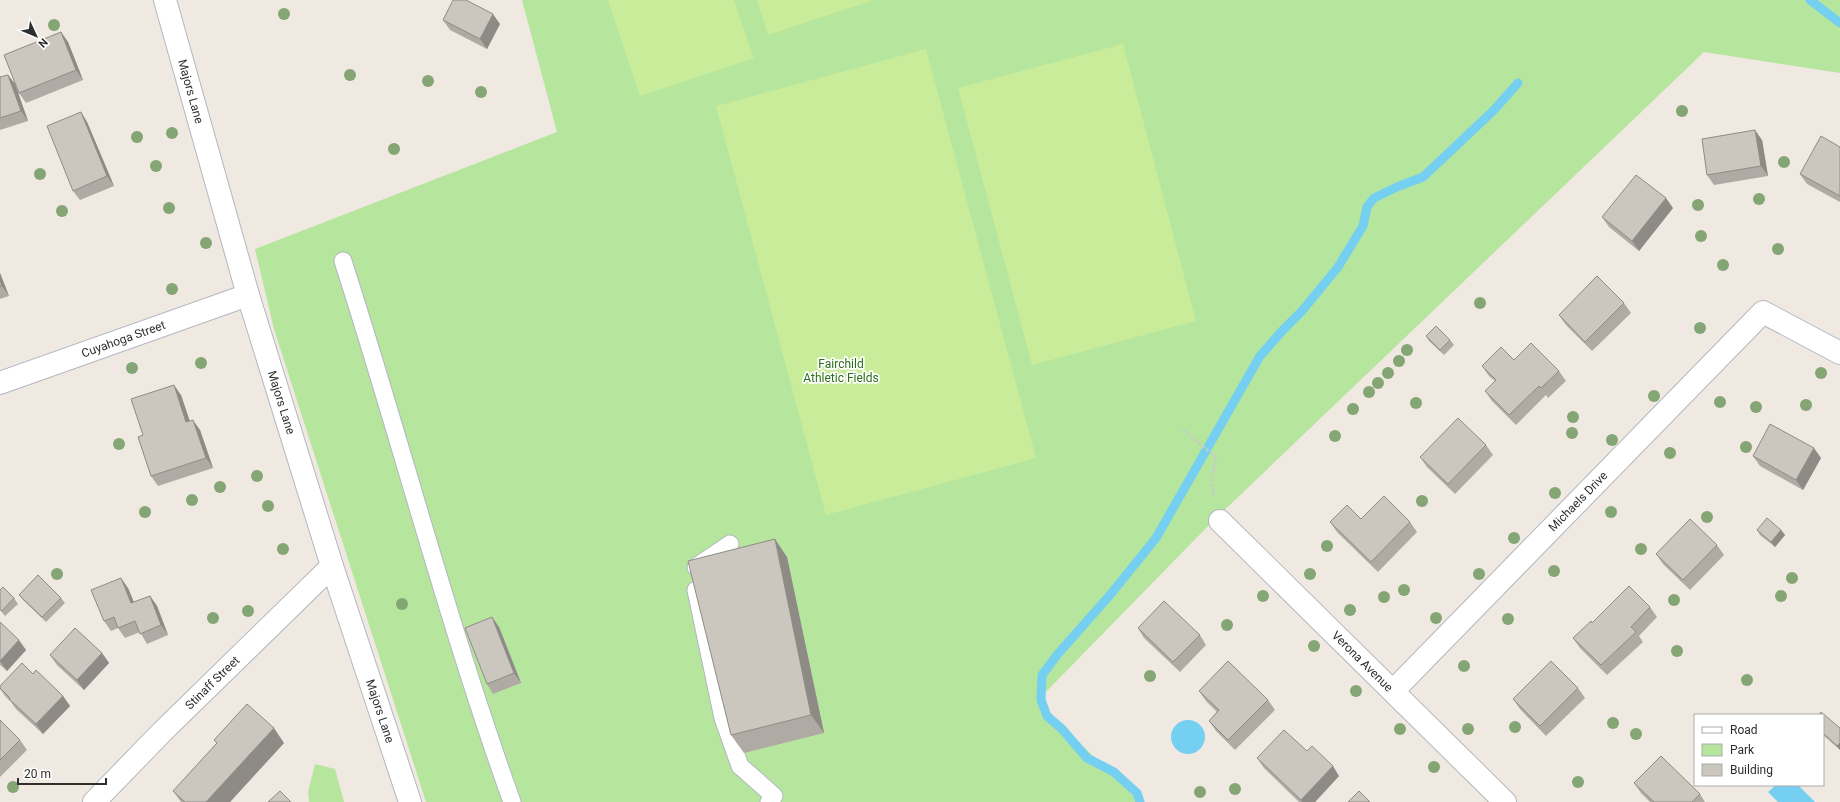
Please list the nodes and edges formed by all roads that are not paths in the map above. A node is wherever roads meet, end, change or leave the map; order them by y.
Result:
1 (165, 0) edge
2 (343, 261) dead end
3 (248, 295) junction
4 (1840, 354) edge
5 (0, 383) edge
6 (1220, 520) road end
7 (730, 544) dead end
8 (332, 566) junction
9 (1393, 691) junction
10 (94, 802) edge
11 (410, 802) edge
12 (512, 802) edge
13 (769, 802) edge
14 (1506, 802) edge

1 - 3 street, Majors Lane
2 - 12 lane
3 - 5 street, Cuyahoga Street
3 - 8 street, Majors Lane
4 - 9 street, Michaels Drive
6 - 9 street, Verona Avenue
7 - 13 lane
8 - 10 street, Stinaff Street
8 - 11 street, Majors Lane
9 - 14 street, Verona Avenue

